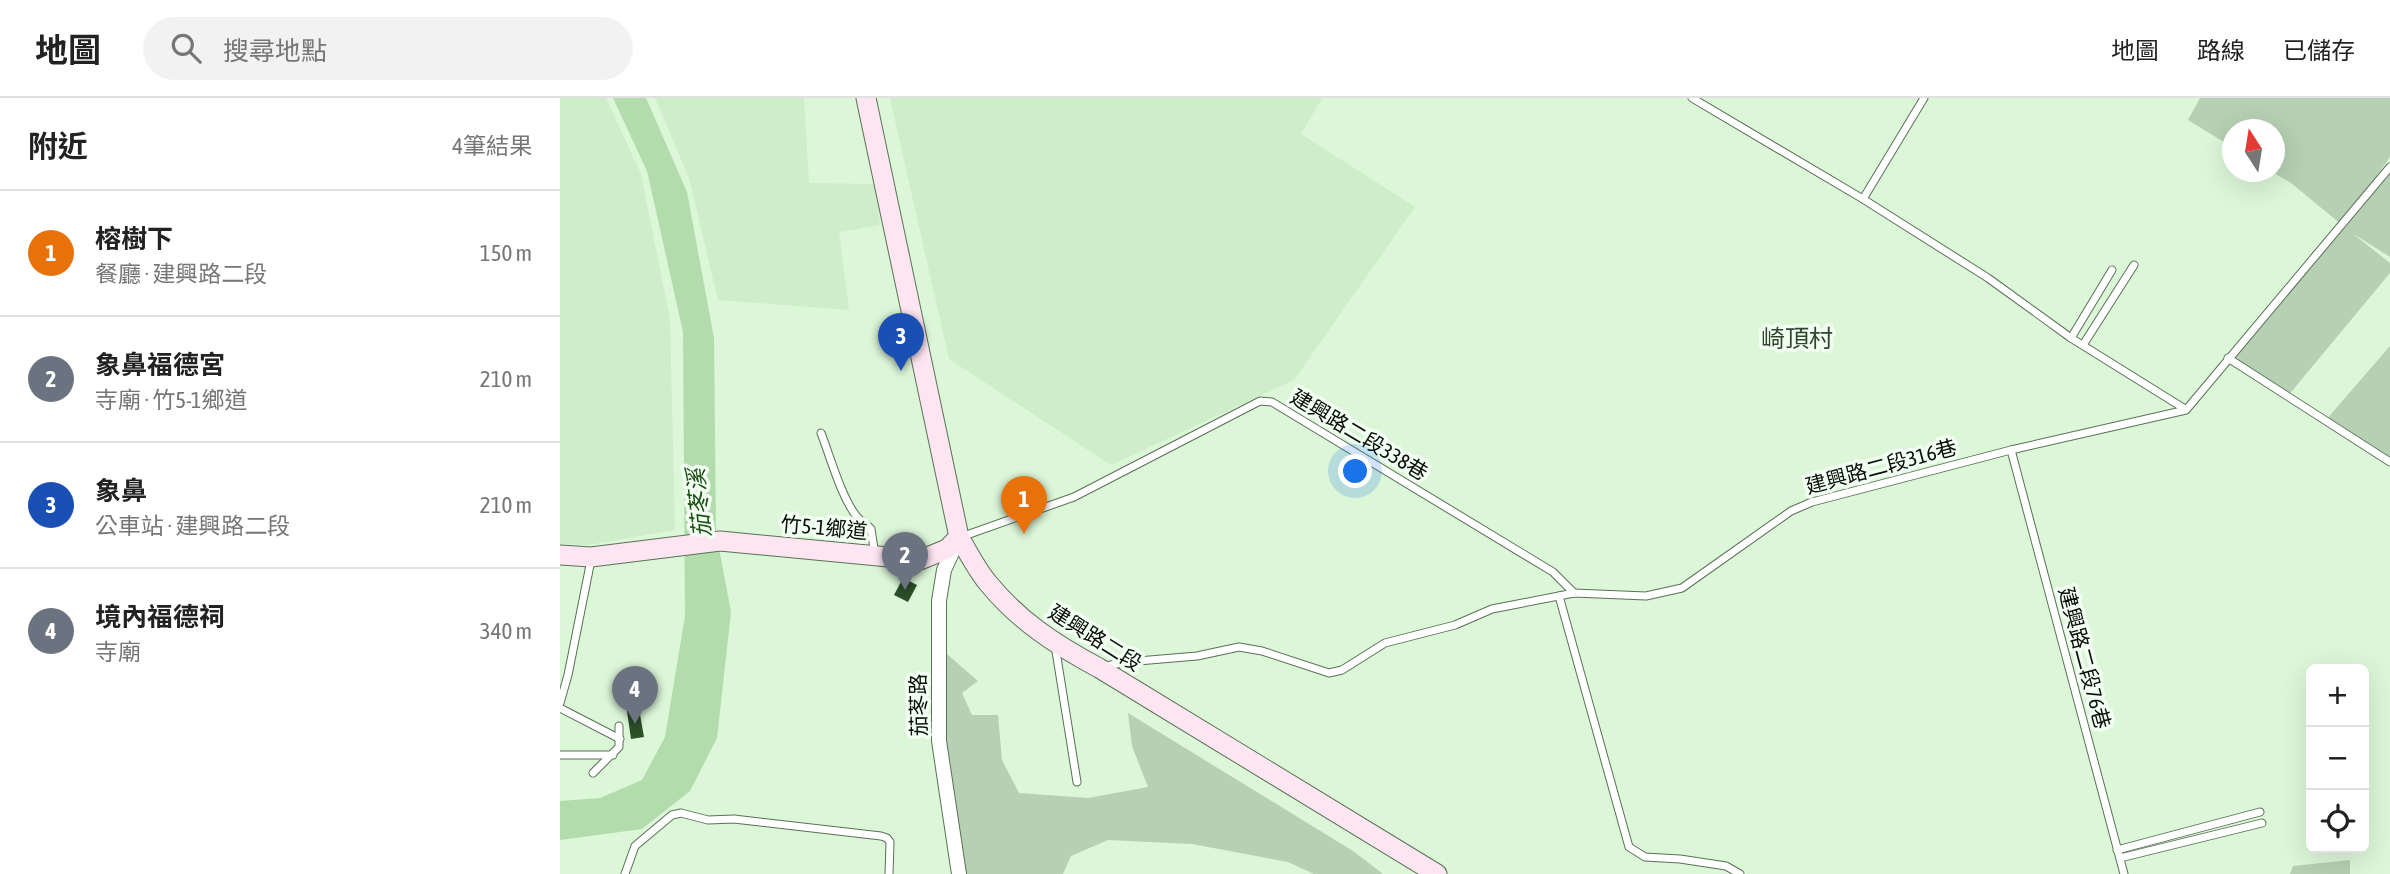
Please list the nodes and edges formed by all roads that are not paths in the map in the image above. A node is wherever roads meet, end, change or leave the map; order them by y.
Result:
1 (866, 98) edge
2 (1692, 98) edge
3 (1924, 98) edge
4 (2390, 167) edge
5 (1863, 200) junction
6 (2134, 265) dead end
7 (2112, 270) dead end
8 (2071, 338) junction
9 (2083, 345) junction
10 (2228, 358) junction
11 (2186, 410) junction
12 (821, 433) dead end
13 (2011, 450) junction
14 (2390, 462) edge
15 (959, 537) junction
16 (560, 555) edge
17 (875, 556) junction
18 (591, 557) junction
19 (1574, 593) junction
20 (1559, 596) junction
21 (1055, 644) junction
22 (1099, 668) junction
23 (564, 675) edge
24 (560, 706) edge
25 (619, 726) dead end
26 (620, 739) junction
27 (560, 755) edge
28 (613, 755) junction
29 (593, 773) dead end
30 (1077, 782) dead end
31 (2260, 812) dead end
32 (2262, 823) dead end
33 (2119, 854) junction
34 (625, 874) edge
35 (889, 874) edge
36 (959, 874) edge
37 (1437, 874) edge
38 (1740, 874) edge
39 (2124, 874) edge

1 - 15 street, 建興路二段
2 - 5 lane
3 - 5 lane
4 - 10 lane
5 - 8 lane
6 - 9 lane
7 - 8 lane
8 - 9 lane
9 - 11 lane
10 - 11 lane
10 - 14 lane
11 - 13 lane, 建興路二段316巷
12 - 17 lane
13 - 19 lane, 建興路二段316巷
13 - 33 lane, 建興路二段76巷
15 - 17 street, 竹5-1鄉道
15 - 19 lane, 建興路二段338巷
15 - 21 street, 建興路二段
15 - 36 street, 茄苳路
16 - 18 street
17 - 18 street, 竹5-1鄉道
18 - 23 lane
19 - 20 lane, 建興路二段316巷
20 - 22 lane, 建興路二段316巷
20 - 38 lane
21 - 22 street, 建興路二段
21 - 30 lane
22 - 37 street, 建興路二段
23 - 24 lane
24 - 26 lane
25 - 26 lane
26 - 28 lane
27 - 28 lane
28 - 29 lane
31 - 33 lane
32 - 33 lane
33 - 39 lane, 建興路二段76巷
34 - 35 lane

